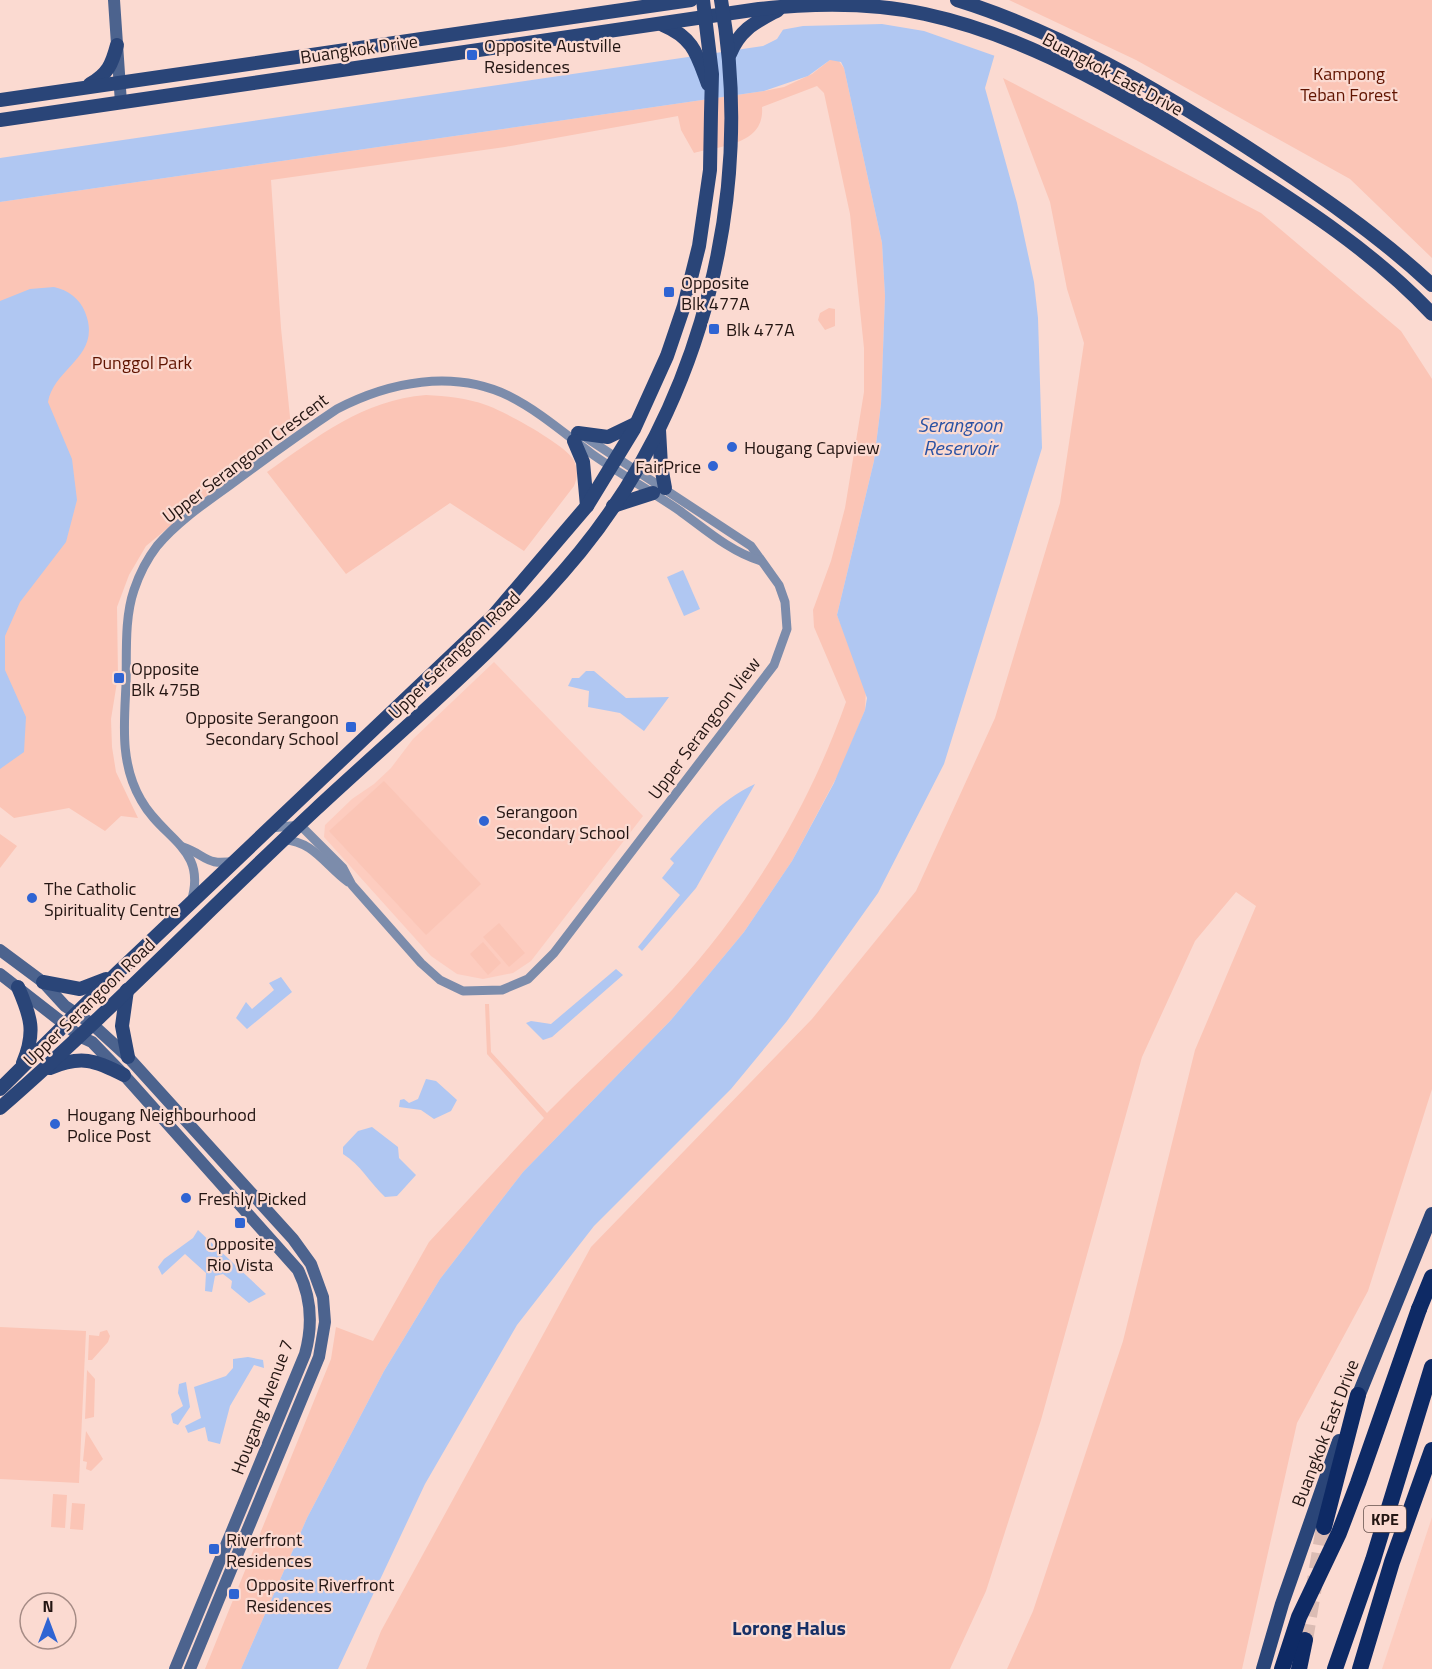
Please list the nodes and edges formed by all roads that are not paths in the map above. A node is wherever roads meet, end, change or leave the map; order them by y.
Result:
1 (114, 0) edge
2 (691, 0) edge
3 (703, 0) edge
4 (957, 0) edge
5 (651, 3) edge
6 (785, 6) junction
7 (722, 7) edge
8 (706, 17) junction
9 (663, 25) junction
10 (117, 45) junction
11 (729, 55) junction
12 (120, 82) junction
13 (83, 88) junction
14 (711, 92) junction
15 (0, 100) edge
16 (121, 103) junction
17 (0, 120) edge
18 (1432, 285) edge
19 (1432, 314) edge
20 (637, 422) junction
21 (659, 428) junction
22 (576, 437) junction
23 (614, 462) junction
24 (635, 476) junction
25 (659, 490) junction
26 (587, 506) junction
27 (613, 506) junction
28 (300, 825) junction
29 (268, 829) junction
30 (284, 840) junction
31 (183, 847) junction
32 (240, 859) junction
33 (352, 885) junction
34 (190, 904) junction
35 (0, 950) edge
36 (0, 974) edge
37 (116, 974) junction
38 (43, 982) junction
39 (18, 987) junction
40 (127, 990) junction
41 (70, 1019) junction
42 (92, 1024) junction
43 (81, 1037) junction
44 (128, 1057) junction
45 (19, 1071) junction
46 (42, 1071) junction
47 (124, 1075) junction
48 (0, 1089) edge
49 (0, 1108) edge
50 (1432, 1214) edge
51 (1432, 1277) edge
52 (1432, 1367) edge
53 (1358, 1395) junction
54 (1432, 1450) edge
55 (1324, 1527) tunnel mouth
56 (1305, 1640) tunnel mouth
57 (175, 1669) edge
58 (190, 1669) edge
59 (1263, 1669) edge
60 (1282, 1669) edge
61 (1299, 1669) edge
62 (1335, 1669) edge
63 (1360, 1669) edge

1 - 10 main road
2 - 5 main road, Buangkok Drive
3 - 8 main road, Upper Serangoon Road
4 - 18 main road, Buangkok East Drive
5 - 12 main road, Buangkok Drive
6 - 7 main road, Buangkok East Drive
6 - 11 main road
6 - 19 main road, Buangkok East Drive
7 - 8 main road, Buangkok Drive
7 - 11 main road, Upper Serangoon Road
8 - 9 main road, Buangkok Drive
8 - 14 main road, Upper Serangoon Road
9 - 14 main road
9 - 16 main road, Buangkok Drive
10 - 12 main road
10 - 13 main road
11 - 21 main road, Upper Serangoon Road
12 - 13 main road, Buangkok Drive
12 - 16 main road
13 - 15 main road, Buangkok Drive
14 - 20 main road, Upper Serangoon Road
16 - 17 main road, Buangkok Drive
20 - 22 main road
20 - 23 main road, Upper Serangoon Road
21 - 24 main road, Upper Serangoon Road
21 - 25 main road
22 - 23 street, Upper Serangoon Crescent
22 - 26 main road
22 - 31 street, Upper Serangoon Crescent
23 - 24 street, Upper Serangoon Crescent
23 - 26 main road, Upper Serangoon Road
24 - 25 street, Upper Serangoon View
24 - 27 main road, Upper Serangoon Road
25 - 27 main road
25 - 33 street, Upper Serangoon View
26 - 29 main road, Upper Serangoon Road
27 - 28 main road, Upper Serangoon Road
28 - 29 street
28 - 30 main road, Upper Serangoon Road
28 - 33 street, Upper Serangoon View
29 - 32 main road, Upper Serangoon Road
30 - 33 street, Upper Serangoon View
30 - 40 main road, Upper Serangoon Road
31 - 32 street, Upper Serangoon Crescent
31 - 34 street, Upper Serangoon Crescent
32 - 34 main road, Upper Serangoon Road
34 - 37 main road, Upper Serangoon Road
35 - 38 main road
36 - 39 main road
37 - 38 main road
37 - 41 main road, Upper Serangoon Road
38 - 41 main road
39 - 41 main road
39 - 45 main road
40 - 42 main road, Upper Serangoon Road
40 - 44 main road
41 - 42 main road, Hougang Avenue 7
41 - 43 main road, Hougang Avenue 7
41 - 45 main road, Upper Serangoon Road
42 - 43 main road, Upper Serangoon Road
42 - 44 main road, Hougang Avenue 7
43 - 46 main road, Upper Serangoon Road
43 - 47 main road, Hougang Avenue 7
44 - 58 main road, Hougang Avenue 7
45 - 48 main road, Upper Serangoon Road
46 - 47 main road
46 - 49 main road, Upper Serangoon Road
47 - 57 main road, Hougang Avenue 7
50 - 53 main road, Buangkok East Drive
51 - 60 highway, bridge
52 - 62 highway, KPE
53 - 55 highway
53 - 59 main road, Buangkok East Drive
54 - 63 highway, KPE
56 - 61 highway

